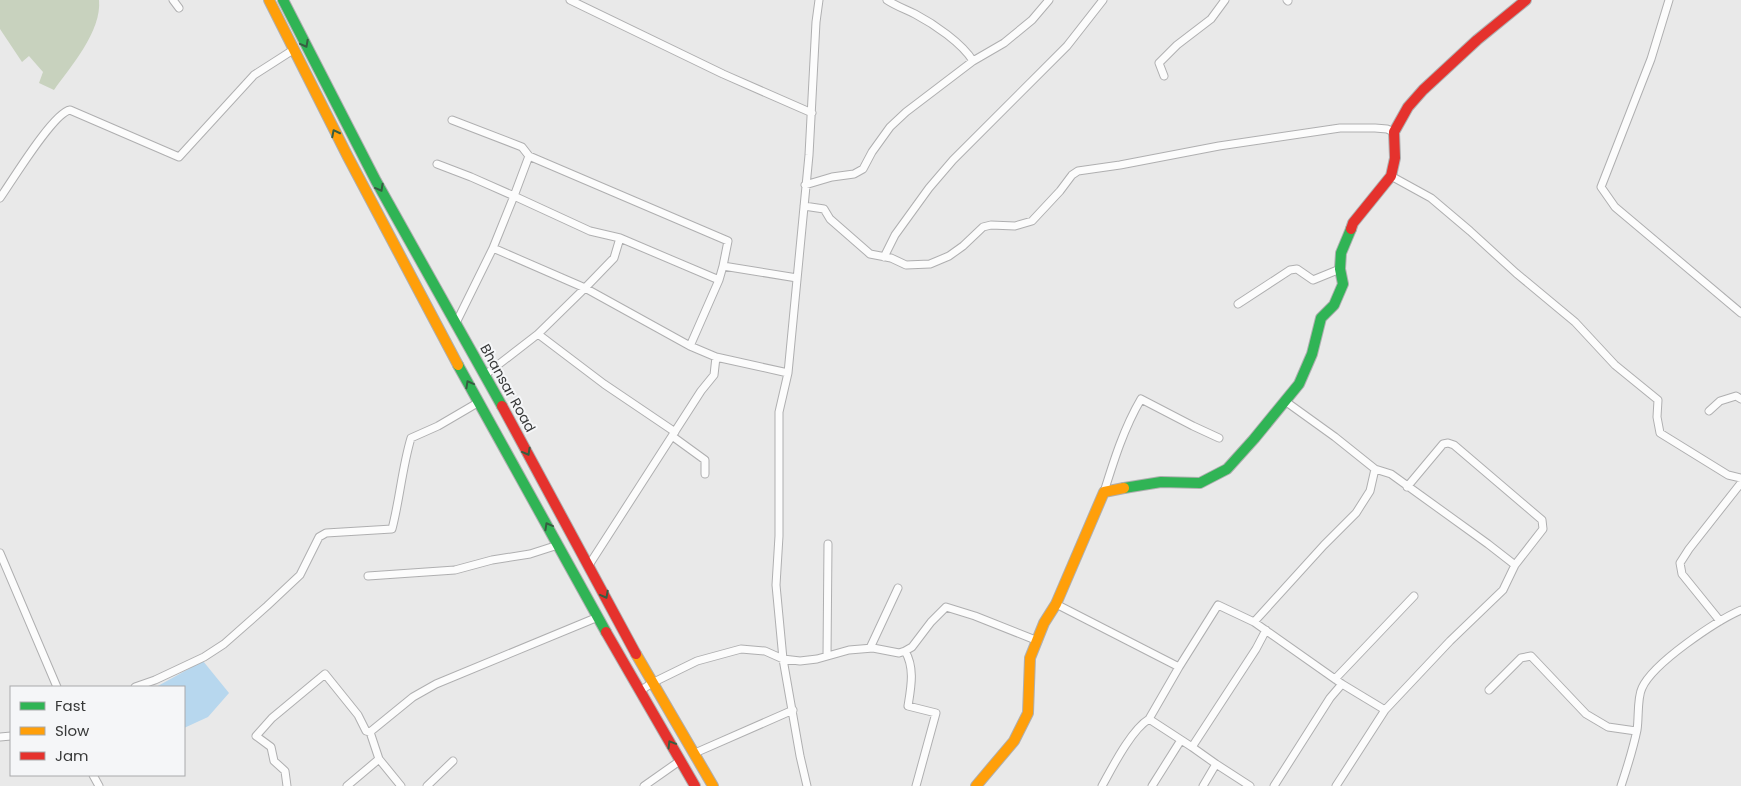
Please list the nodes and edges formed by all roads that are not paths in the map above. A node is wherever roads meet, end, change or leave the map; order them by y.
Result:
1 (173, 0) edge
2 (269, 0) edge
3 (283, 0) edge
4 (570, 0) edge
5 (819, 0) edge
6 (887, 0) edge
7 (1049, 0) edge
8 (1103, 0) edge
9 (1225, 0) edge
10 (1526, 0) edge
11 (1669, 0) edge
12 (179, 8) dead end
13 (293, 50) junction
14 (973, 61) junction
15 (1164, 76) dead end
16 (812, 113) junction
17 (452, 120) dead end
18 (1394, 132) junction
19 (529, 156) junction
20 (436, 164) dead end
21 (1391, 176) junction
22 (806, 185) junction
23 (514, 196) junction
24 (0, 198) edge
25 (804, 206) junction
26 (620, 238) junction
27 (493, 248) junction
28 (884, 257) junction
29 (723, 266) junction
30 (1340, 270) junction
31 (797, 278) junction
32 (719, 280) junction
33 (585, 288) junction
34 (1238, 304) dead end
35 (1741, 314) edge
36 (456, 324) junction
37 (538, 334) junction
38 (690, 346) junction
39 (716, 357) junction
40 (788, 373) junction
41 (485, 375) junction
42 (1741, 400) edge
43 (1286, 401) junction
44 (479, 402) junction
45 (1709, 411) dead end
46 (674, 434) junction
47 (1219, 438) dead end
48 (1375, 469) junction
49 (705, 474) dead end
50 (1741, 478) edge
51 (1741, 483) edge
52 (1407, 487) junction
53 (1104, 492) junction
54 (559, 544) junction
55 (828, 544) dead end
56 (0, 553) edge
57 (589, 565) junction
58 (1515, 565) junction
59 (368, 576) dead end
60 (898, 588) dead end
61 (1414, 596) dead end
62 (1056, 604) junction
63 (1741, 610) edge
64 (598, 617) junction
65 (1720, 621) junction
66 (1254, 622) junction
67 (1266, 630) junction
68 (1038, 640) junction
69 (870, 648) junction
70 (905, 652) junction
71 (827, 656) junction
72 (783, 659) junction
73 (1179, 667) junction
74 (1335, 679) junction
75 (652, 683) junction
76 (1342, 684) junction
77 (57, 686) edge
78 (138, 686) edge
79 (1489, 690) dead end
80 (640, 691) junction
81 (793, 710) junction
82 (1385, 710) junction
83 (1148, 719) junction
84 (1636, 731) junction
85 (370, 732) junction
86 (1180, 740) junction
87 (1192, 747) junction
88 (695, 753) junction
89 (379, 759) junction
90 (681, 760) junction
91 (452, 761) dead end
92 (1216, 764) junction
93 (287, 786) edge
94 (347, 786) edge
95 (401, 786) edge
96 (426, 786) edge
97 (644, 786) edge
98 (695, 786) edge
99 (713, 786) edge
100 (807, 786) edge
101 (916, 786) edge
102 (976, 786) edge
103 (1102, 786) edge
104 (1152, 786) edge
105 (1203, 786) edge
106 (1250, 786) edge
107 (1274, 786) edge
108 (1336, 786) edge
109 (1621, 786) edge

1 - 12 street
2 - 13 main road
3 -> 36 main road, Bhansar Road
4 - 16 street
5 - 16 street
6 - 14 street
7 - 14 street
8 - 28 street
9 - 15 street
10 - 18 main road
11 - 35 street
13 - 24 street
44 -> 13 main road
14 - 22 street
16 - 22 street
17 - 19 street
18 - 21 main road
18 - 28 street
19 - 23 street
19 - 29 street
20 - 23 street
21 - 30 main road
21 - 50 street
22 - 25 street
23 - 26 street
23 - 27 street
25 - 28 street
25 - 31 street
26 - 32 street
26 - 33 street
27 - 33 street
27 - 36 street
29 - 31 street
29 - 32 street
30 - 34 street
30 - 43 main road
31 - 40 street
32 - 38 street
33 - 37 street
33 - 38 street
36 - 41 main road, Bhansar Road
37 - 41 street
37 - 46 street
38 - 39 street
39 - 40 street
39 - 46 street
40 - 72 street
41 -> 57 main road, Bhansar Road
42 - 45 street
43 - 48 street
43 - 53 main road
54 -> 44 main road
44 - 78 street
46 - 49 street
46 - 57 street
47 - 53 street
48 - 52 street
48 - 66 street
51 - 65 street
52 - 58 street
52 - 58 street
53 - 62 main road
54 - 59 street
54 - 64 main road
55 - 71 street
56 - 77 street
57 -> 75 main road, Bhansar Road
58 - 82 street
60 - 69 street
61 - 74 street
62 - 68 main road
62 - 73 street
63 - 65 street
64 - 80 main road
64 - 85 street
65 - 84 street
66 - 67 street
66 - 73 street
67 - 74 street
67 - 87 street
68 - 70 street
68 - 102 main road
69 - 70 street
69 - 71 street
70 - 101 street
71 - 72 street
72 - 75 street
72 - 81 street
73 - 83 street
74 - 76 street
75 - 80 street
75 - 88 main road, Bhansar Road
76 - 82 street
76 - 107 street
79 - 84 street
90 -> 80 main road
81 - 88 street
81 - 100 street
82 - 108 street
83 - 86 street
83 - 103 street
84 - 109 street
85 - 89 street
85 - 93 street
86 - 87 street
86 - 104 street
87 - 92 street
88 - 99 main road, Bhansar Road
89 - 94 street
89 - 95 street
90 - 97 street
90 - 98 main road
91 - 96 street
92 - 105 street
92 - 106 street

